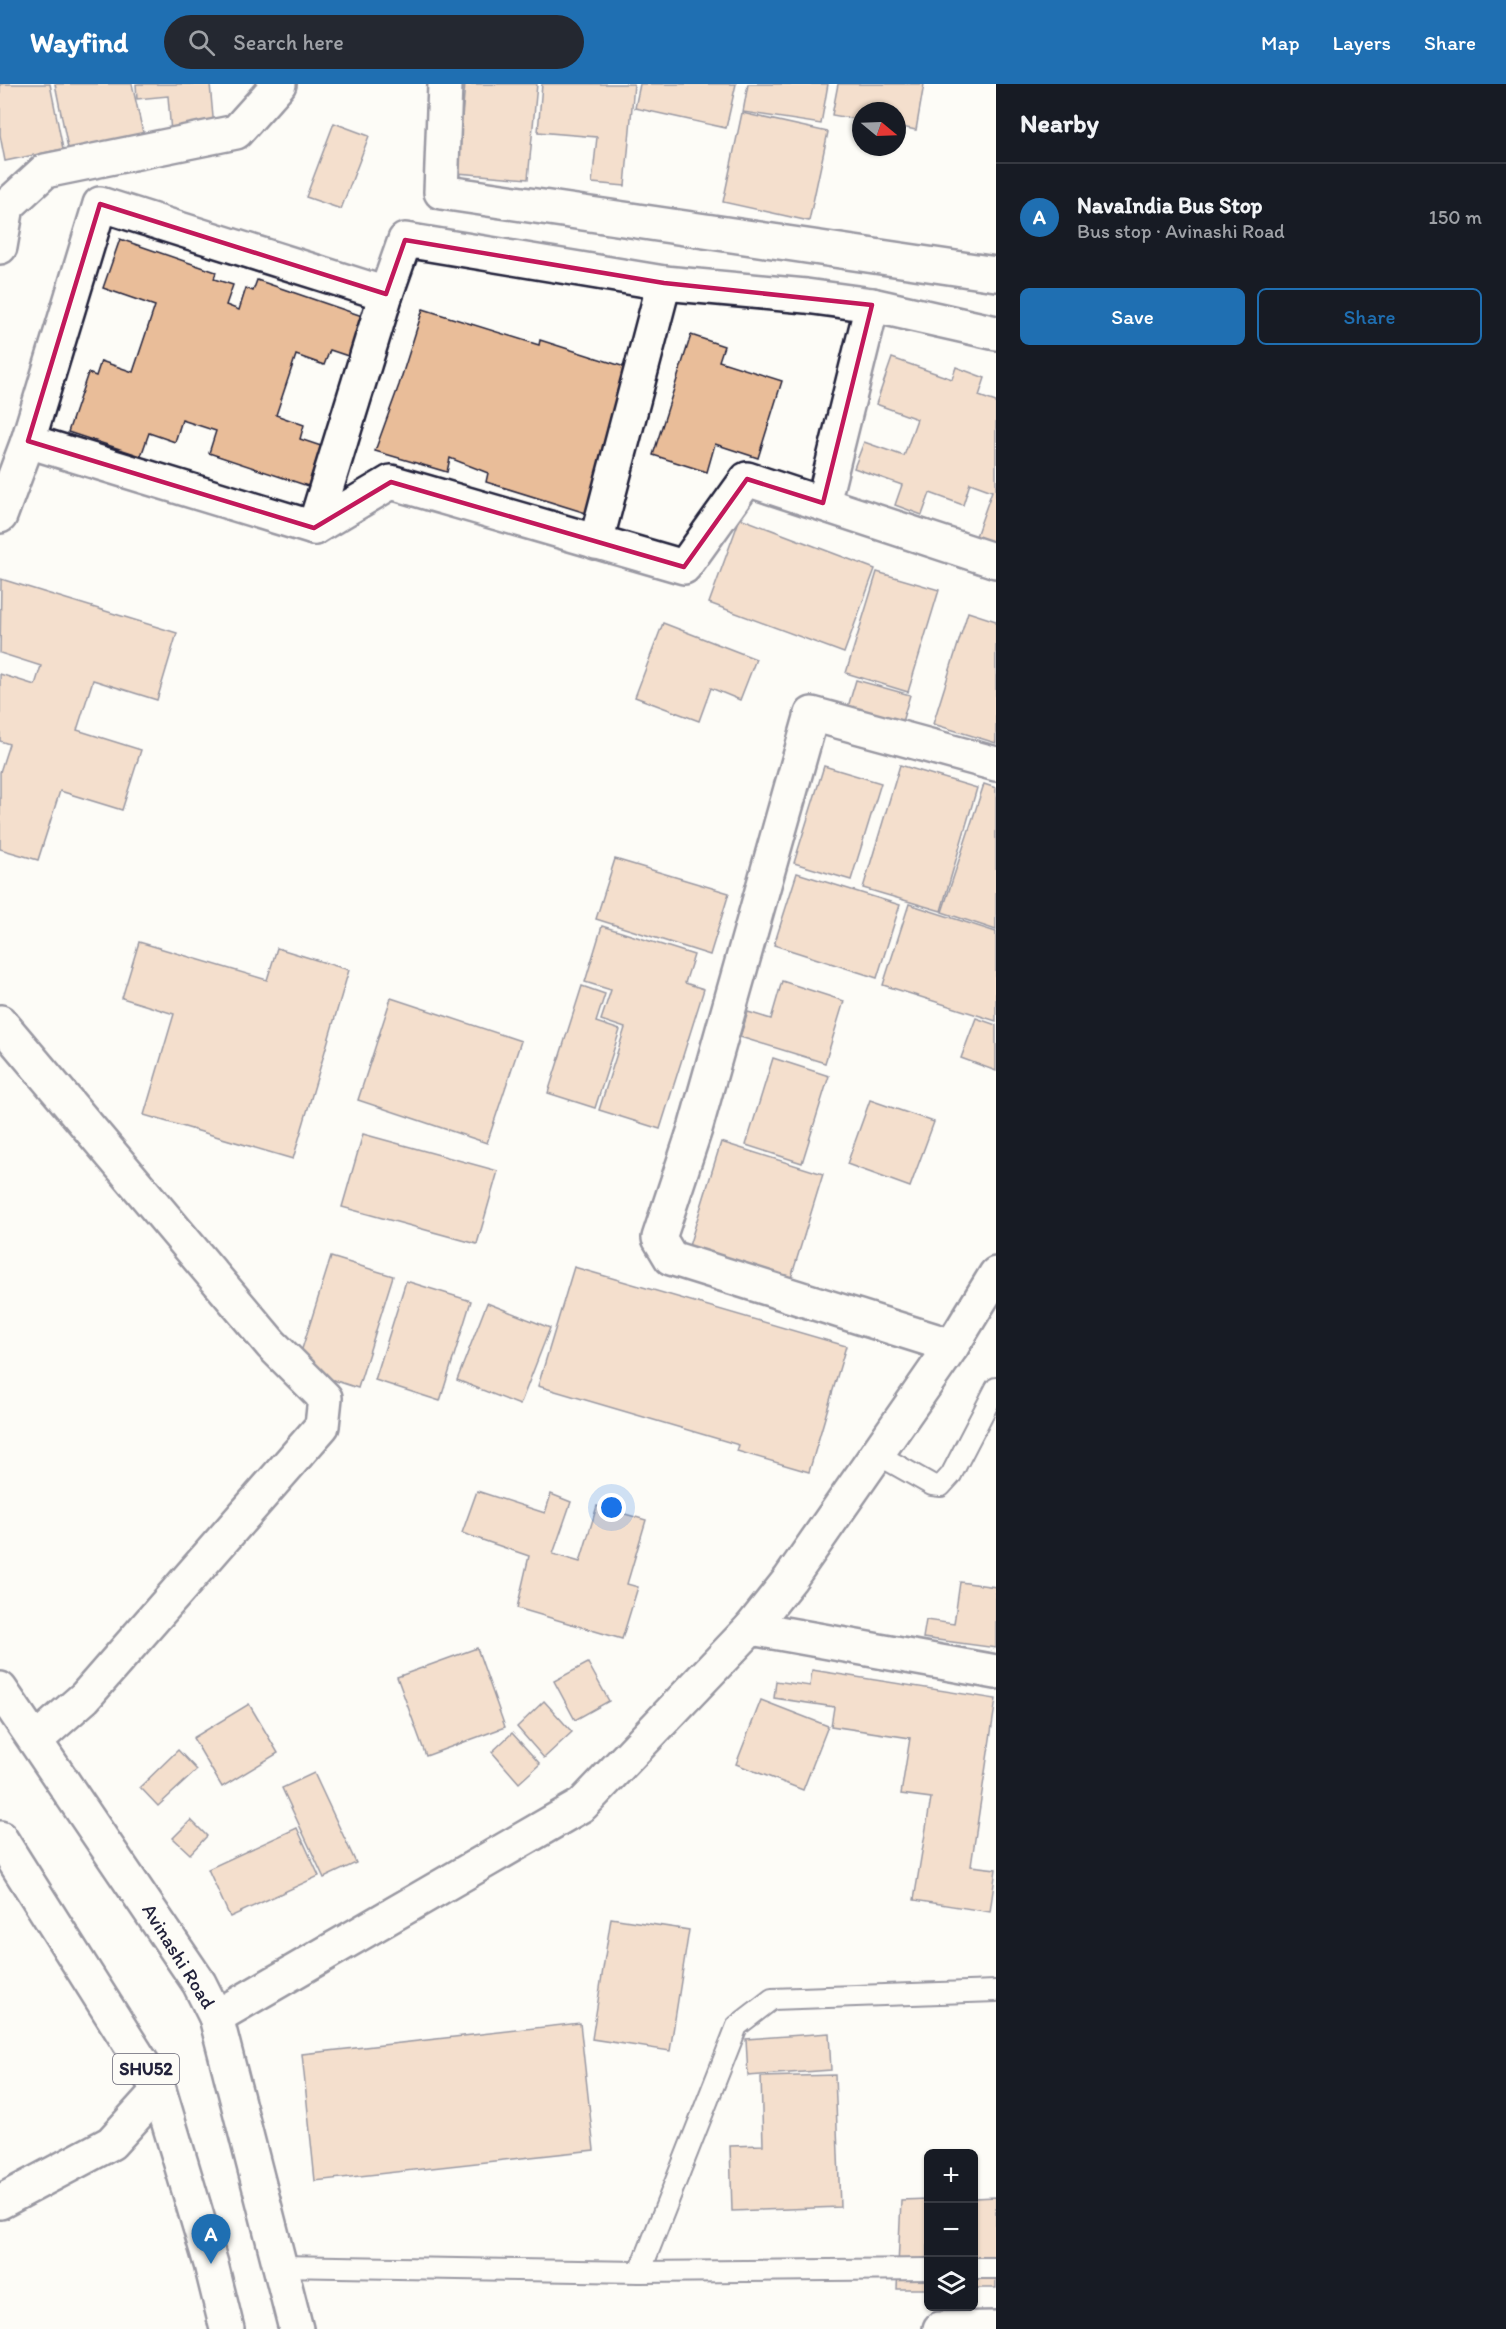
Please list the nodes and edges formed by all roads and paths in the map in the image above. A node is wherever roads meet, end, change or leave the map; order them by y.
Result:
1 (279, 84) edge
2 (445, 84) edge
3 (0, 248) edge
4 (996, 274) edge
5 (664, 283) junction
6 (386, 294) junction
7 (872, 305) junction
8 (996, 333) edge
9 (28, 441) junction
10 (823, 503) junction
11 (0, 516) edge
12 (314, 528) junction
13 (596, 542) junction
14 (996, 561) edge
15 (996, 764) edge
16 (0, 1022) edge
17 (996, 1274) edge
18 (952, 1346) junction
19 (996, 1388) edge
20 (877, 1454) junction
21 (751, 1629) junction
22 (996, 1672) edge
23 (0, 1689) edge
24 (36, 1740) junction
25 (0, 1839) edge
26 (996, 1991) edge
27 (216, 2017) junction
28 (159, 2090) junction
29 (0, 2202) edge
30 (278, 2266) junction
31 (978, 2268) edge
32 (996, 2268) edge
33 (924, 2269) edge
34 (640, 2272) junction
35 (996, 2328) edge
36 (227, 2329) edge
37 (296, 2329) edge
38 (940, 2329) edge

1 - 3 street
2 - 4 street
5 - 6 street
5 - 7 street
5 - 13 street
6 - 9 street
6 - 12 street
7 - 8 street
7 - 10 street
9 - 11 street
9 - 12 street
10 - 13 street
10 - 14 street
12 - 13 street
15 - 18 street
16 - 24 street
17 - 18 street
18 - 20 street
19 - 20 lane
20 - 21 street
21 - 22 street
21 - 27 street
23 - 24 street, Avinashi Road
24 - 27 street, Avinashi Road
25 - 28 street, SHU52
26 - 34 lane
27 - 30 street, Avinashi Road
28 - 29 street
28 - 36 street, SHU52
30 - 34 lane
30 - 37 street, Avinashi Road
31 - 32 lane
33 - 34 lane
35 - 38 street

